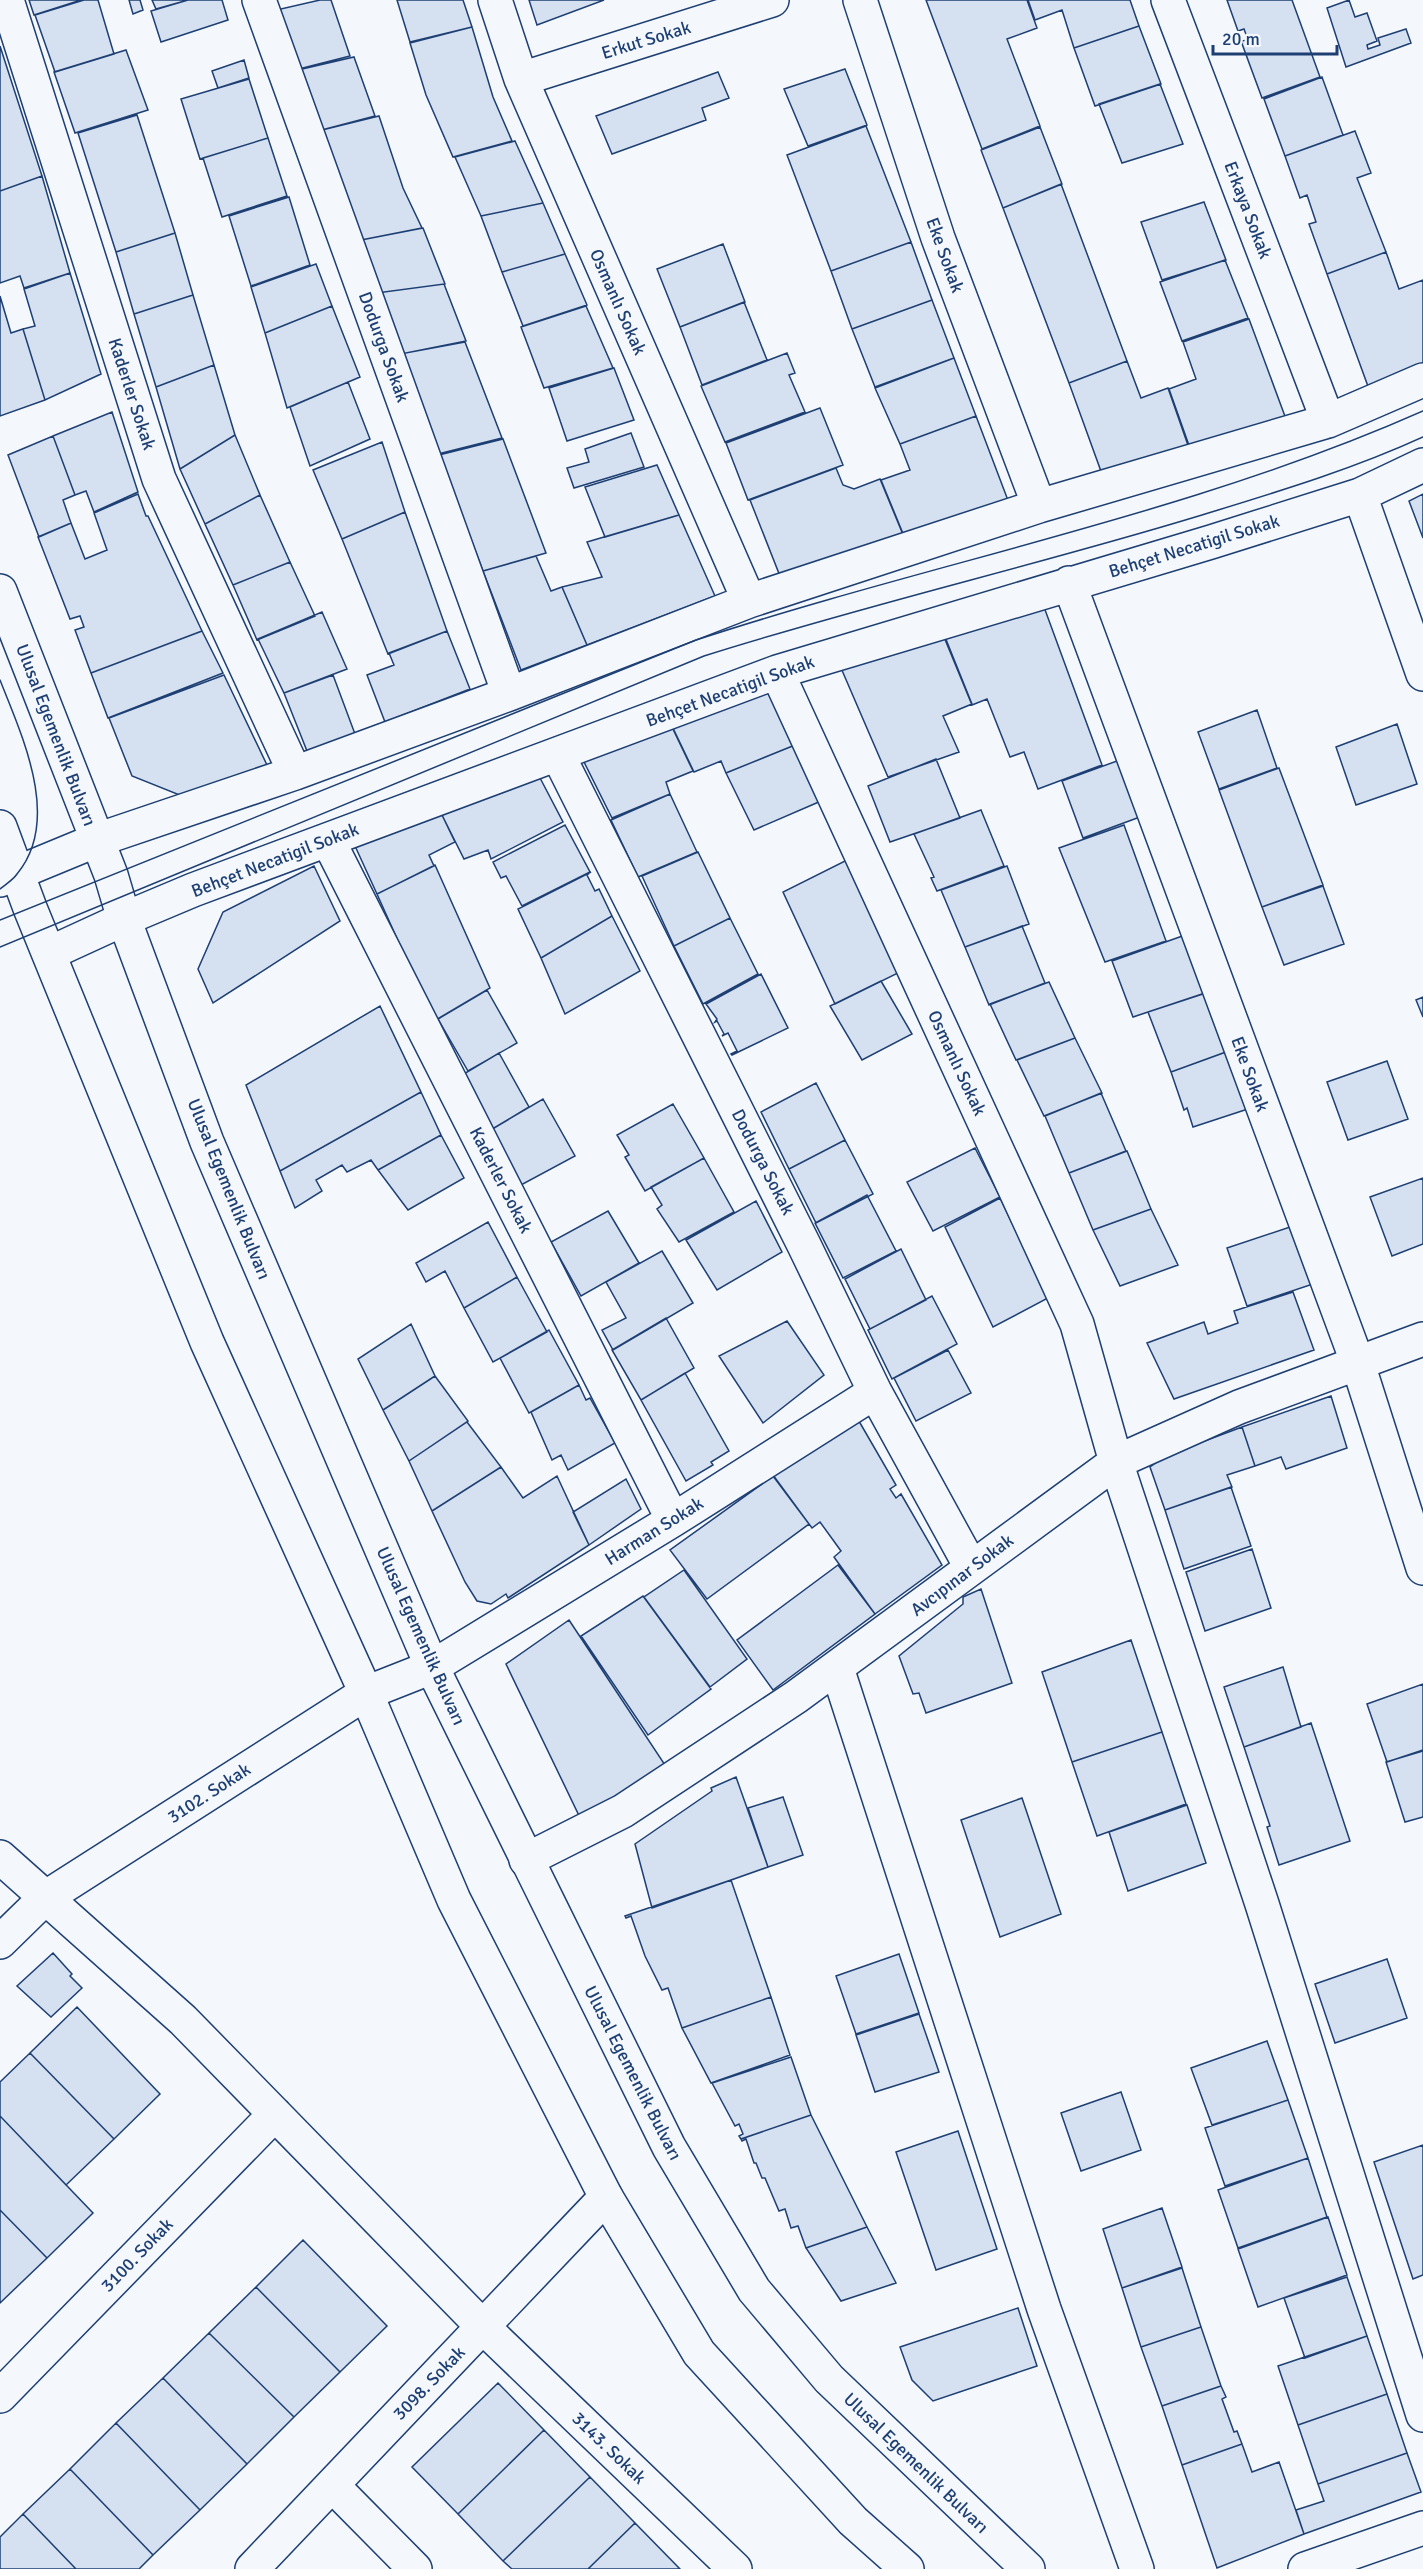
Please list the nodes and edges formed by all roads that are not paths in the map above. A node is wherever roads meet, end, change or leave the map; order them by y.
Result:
1 (7, 0) edge
2 (259, 0) edge
3 (495, 0) edge
4 (772, 0) edge
5 (860, 0) edge
6 (1168, 0) edge
7 (521, 79) junction
8 (1423, 380) edge
9 (1328, 421) junction
10 (1423, 465) edge
11 (1360, 495) junction
12 (1040, 506) junction
13 (1069, 584) junction
14 (0, 591) edge
15 (748, 601) junction
16 (777, 672) junction
17 (1423, 674) edge
18 (509, 694) junction
19 (558, 755) junction
20 (295, 773) junction
21 (0, 827) edge
22 (97, 840) junction
23 (328, 840) junction
24 (9, 877) edge
25 (124, 919) junction
26 (50, 953) junction
27 (1423, 1339) edge
28 (1358, 1364) junction
29 (875, 1392) junction
30 (1116, 1462) junction
31 (673, 1520) junction
32 (971, 1567) junction
33 (1423, 1568) edge
34 (432, 1667) junction
35 (837, 1668) junction
36 (366, 1693) junction
37 (0, 1857) edge
38 (526, 1860) junction
39 (45, 1898) junction
40 (0, 1942) edge
41 (274, 2114) junction
42 (606, 2197) junction
43 (483, 2326) junction
44 (0, 2396) edge
45 (1423, 2415) edge
46 (332, 2485) junction
47 (1423, 2528) edge
48 (252, 2569) edge
49 (415, 2569) edge
50 (735, 2569) edge
51 (908, 2569) edge
52 (1028, 2569) edge
53 (1137, 2569) edge
54 (1305, 2569) edge

1 - 20 street, Kaderler Sokak
2 - 18 street, Dodurga Sokak
3 - 7 street, Osmanlı Sokak
4 - 7 street, Erkut Sokak
5 - 12 street, Eke Sokak
6 - 9 street, Erkaya Sokak
7 - 15 street, Osmanlı Sokak
8 - 9 street
9 - 12 street
10 - 11 street, Behçet Necatigil Sokak
11 - 13 street, Behçet Necatigil Sokak
11 - 17 street
12 - 15 street
13 - 16 street, Behçet Necatigil Sokak
13 - 28 street, Eke Sokak
14 - 22 street, Ulusal Egemenlik Bulvarı
15 - 18 street
16 - 19 street, Behçet Necatigil Sokak
16 - 30 street, Osmanlı Sokak
18 - 20 street
19 - 23 street, Behçet Necatigil Sokak
19 - 29 street, Dodurga Sokak
20 - 22 street
21 - 24 street
22 - 24 street
22 - 25 street, Ulusal Egemenlik Bulvarı
23 - 25 street, Behçet Necatigil Sokak
23 - 31 street, Kaderler Sokak
24 - 26 street
25 - 26 street, Behçet Necatigil Sokak
25 - 34 street, Ulusal Egemenlik Bulvarı
26 - 36 street
27 - 28 street, Avcıpınar Sokak
28 - 30 street, Avcıpınar Sokak
28 - 33 street, Eke Sokak
29 - 31 street, Harman Sokak
29 - 32 street, Dodurga Sokak
30 - 32 street, Avcıpınar Sokak
30 - 45 street, Osmanlı Sokak
31 - 34 street, Harman Sokak
32 - 35 street, Avcıpınar Sokak
34 - 36 street, 3102. Sokak
34 - 38 street, Ulusal Egemenlik Bulvarı
35 - 38 street, Avcıpınar Sokak
35 - 53 street
36 - 39 street, 3102. Sokak
36 - 42 street
37 - 39 street, 3143. Sokak
38 - 52 street, Ulusal Egemenlik Bulvarı
39 - 40 street, 3102. Sokak
39 - 41 street, 3143. Sokak
41 - 43 street, 3143. Sokak
41 - 44 street, 3100. Sokak
42 - 43 street, 3098. Sokak
42 - 51 street
43 - 46 street, 3098. Sokak
43 - 50 street, 3143. Sokak
46 - 48 street, 3098. Sokak
46 - 49 street
47 - 54 street

